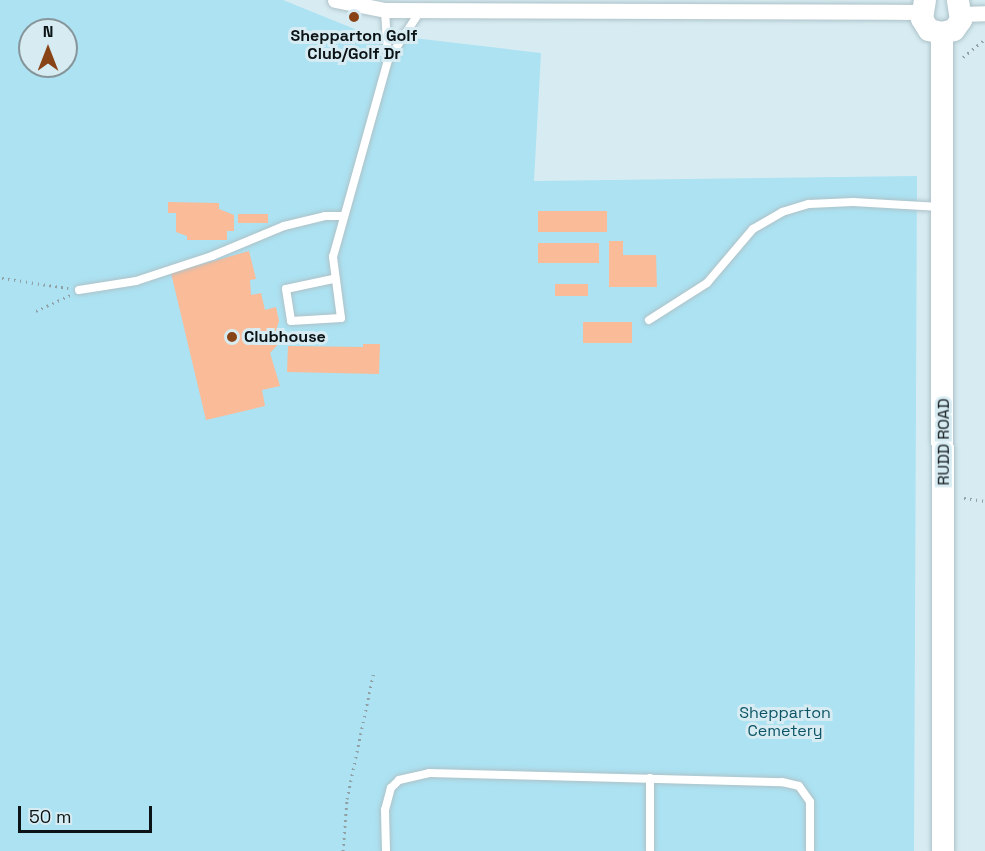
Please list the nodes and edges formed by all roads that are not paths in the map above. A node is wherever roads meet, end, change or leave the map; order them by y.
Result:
1 (334, 0) edge
2 (522, 4) edge
3 (707, 4) edge
4 (923, 6) edge
5 (960, 7) edge
6 (422, 9) junction
7 (385, 10) junction
8 (985, 13) edge
9 (942, 33) junction
10 (388, 60) junction
11 (945, 207) junction
12 (343, 216) junction
13 (333, 279) junction
14 (79, 290) road end
15 (649, 320) dead end
16 (650, 778) junction
17 (386, 851) edge
18 (650, 851) edge
19 (810, 851) edge
20 (943, 851) edge

1 - 7 street
2 - 3 street
2 - 6 street
3 - 4 street
4 - 9 street
5 - 8 street
5 - 9 street
6 - 7 street
6 - 10 lane
7 - 10 lane
9 - 11 street, RUDD ROAD
10 - 12 lane
11 - 15 lane
11 - 20 street, RUDD ROAD
12 - 13 lane
12 - 14 lane
13 - 13 lane
16 - 17 lane
16 - 18 lane
16 - 19 lane

